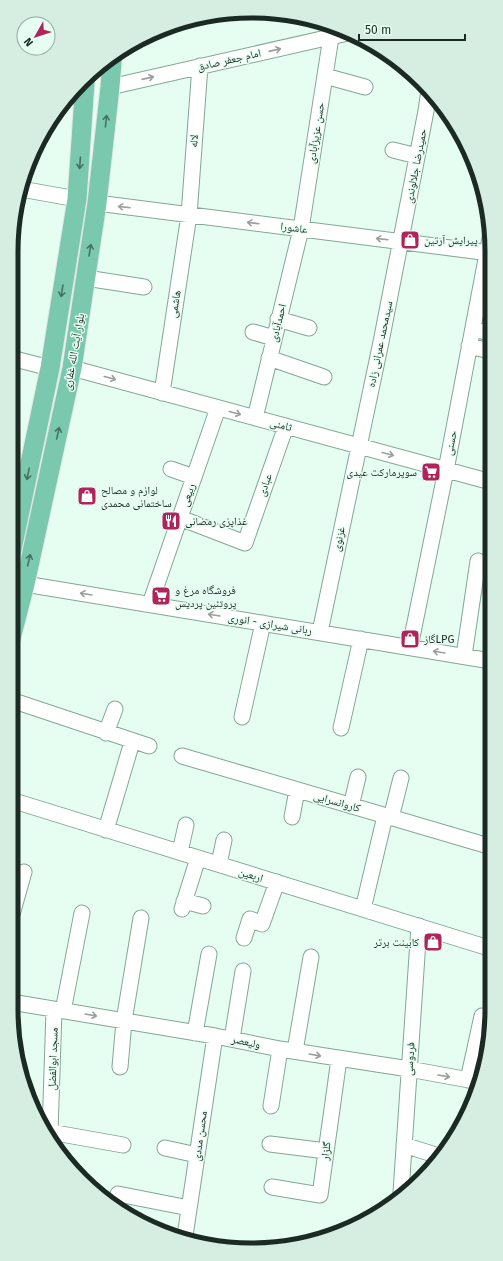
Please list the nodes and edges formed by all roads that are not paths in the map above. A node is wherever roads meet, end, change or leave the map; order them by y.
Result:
1 (339, 35) edge
2 (331, 37) junction
3 (112, 64) edge
4 (200, 66) junction
5 (325, 76) junction
6 (110, 87) junction
7 (365, 87) dead end
8 (85, 88) edge
9 (428, 99) edge
10 (393, 150) dead end
11 (417, 156) junction
12 (26, 190) edge
13 (77, 199) junction
14 (97, 203) junction
15 (189, 215) junction
16 (301, 229) junction
17 (401, 241) junction
18 (485, 248) edge
19 (485, 268) edge
20 (86, 278) junction
21 (144, 287) dead end
22 (278, 319) junction
23 (309, 328) dead end
24 (473, 329) junction
25 (253, 332) dead end
26 (485, 332) edge
27 (274, 338) junction
28 (470, 346) junction
29 (485, 350) edge
30 (269, 358) junction
31 (18, 360) edge
32 (50, 368) junction
33 (72, 368) junction
34 (324, 377) dead end
35 (162, 393) junction
36 (218, 408) junction
37 (255, 418) junction
38 (286, 426) junction
39 (359, 446) junction
40 (171, 469) dead end
41 (446, 470) junction
42 (194, 477) junction
43 (485, 480) edge
44 (180, 518) junction
45 (18, 521) edge
46 (478, 561) dead end
47 (18, 582) edge
48 (150, 604) junction
49 (263, 623) junction
50 (320, 632) junction
51 (360, 639) junction
52 (410, 647) junction
53 (464, 656) junction
54 (485, 659) edge
55 (18, 702) edge
56 (115, 709) dead end
57 (242, 717) dead end
58 (341, 728) dead end
59 (106, 733) junction
60 (132, 742) junction
61 (149, 746) dead end
62 (182, 756) dead end
63 (358, 777) dead end
64 (401, 778) dead end
65 (297, 790) junction
66 (18, 802) edge
67 (351, 806) junction
68 (292, 817) dead end
69 (388, 817) junction
70 (186, 825) dead end
71 (106, 830) junction
72 (224, 840) dead end
73 (485, 842) edge
74 (180, 852) junction
75 (198, 858) junction
76 (219, 864) junction
77 (24, 872) dead end
78 (277, 882) junction
79 (18, 893) edge
80 (204, 906) dead end
81 (363, 909) junction
82 (82, 913) dead end
83 (141, 918) dead end
84 (419, 926) junction
85 (244, 938) dead end
86 (485, 947) edge
87 (209, 954) dead end
88 (311, 957) dead end
89 (243, 971) dead end
90 (18, 1003) edge
91 (58, 1010) junction
92 (482, 1016) dead end
93 (124, 1021) junction
94 (195, 1033) junction
95 (215, 1036) junction
96 (232, 1039) junction
97 (280, 1049) junction
98 (295, 1051) junction
99 (339, 1059) junction
100 (120, 1067) dead end
101 (409, 1069) junction
102 (474, 1081) edge
103 (271, 1106) dead end
104 (50, 1128) edge
105 (54, 1134) edge
106 (270, 1144) dead end
107 (123, 1145) dead end
108 (404, 1145) junction
109 (164, 1148) dead end
110 (326, 1151) junction
111 (435, 1154) edge
112 (197, 1155) junction
113 (272, 1187) dead end
114 (401, 1188) edge
115 (118, 1194) dead end
116 (189, 1208) junction
117 (185, 1233) edge

1 - 2 street, امام جعفر صادق
4 -> 2 street, امام جعفر صادق
2 - 5 street, حسن عزیزآبادی
3 - 6 main road, بلوار آیت الله غفاری
6 -> 4 street, امام جعفر صادق
4 - 15 street, لاله
5 - 7 street
5 - 16 street, حسن عزیزآبادی
14 -> 6 main road, بلوار آیت الله غفاری
8 -> 13 main road, بلوار آیت الله غفاری
9 - 11 street, حمیدرضا جلالوندی
10 - 11 street
11 - 17 street, حمیدرضا جلالوندی
12 - 13 street
13 - 14 main road
13 -> 32 main road, بلوار آیت الله غفاری
15 -> 14 street, عاشورا
20 -> 14 main road, بلوار آیت الله غفاری
16 -> 15 street, عاشورا
15 - 35 street, هاشمی
17 -> 16 street, عاشورا
16 - 22 street, احمدآبادی
17 - 18 street, عاشورا
17 - 39 street, سیدمحمد عمرانی زاده
19 - 24 street, حسنی
20 - 21 street
20 - 33 main road, بلوار آیت الله غفاری
22 - 23 street
22 - 27 street, احمدآبادی
24 - 26 street
24 - 28 street, حسنی
25 - 27 street
27 - 30 street, احمدآبادی
28 - 29 street
28 - 41 street, حسنی
30 - 34 street
30 - 37 street, احمدآبادی
31 - 32 street
32 -> 45 main road, بلوار آیت الله غفاری
33 -> 35 street, ثامنی
47 -> 33 main road, بلوار آیت الله غفاری
35 - 36 street, ثامنی
36 -> 37 street, ثامنی
36 - 42 street, ربیعی
37 - 38 street, ثامنی
38 - 39 street, ثامنی
38 - 44 street, عبادی
39 -> 41 street, ثامنی
39 - 50 street, غزنوی
40 - 42 street
41 - 43 street, ثامنی
41 - 52 street, حسنی
42 - 44 street, ربیعی
44 - 48 street, ربیعی
46 - 53 street
48 -> 47 street, ربانی شیرازی - انوری
49 -> 48 street, ربانی شیرازی - انوری
49 - 50 street, ربانی شیرازی - انوری
49 - 57 street
50 - 51 street, ربانی شیرازی - انوری
51 - 52 street, ربانی شیرازی - انوری
51 - 58 street
53 -> 52 street, ربانی شیرازی - انوری
53 - 54 street, ربانی شیرازی - انوری
55 - 59 street
56 - 59 street
59 - 60 street
60 - 61 street
60 - 71 street
62 - 65 street, کاروانسرایی
63 - 67 street
64 - 69 street
65 - 67 street, کاروانسرایی
65 - 68 street
66 - 71 street, اربعین
67 - 69 street, کاروانسرایی
69 - 73 street, کاروانسرایی
69 - 81 street
70 - 74 street
71 - 74 street, اربعین
72 - 76 street
74 - 75 street, اربعین
75 - 76 street, اربعین
75 - 80 street
76 - 78 street, اربعین
77 - 79 street
78 - 81 street, اربعین
78 - 85 street
81 - 84 street, اربعین
82 - 91 street, مسجد ابوالفضل
83 - 93 street
84 - 86 street, اربعین
84 - 101 street, فردوسی
87 - 94 street
88 - 98 street
89 - 96 street
90 - 91 street, ولیعصر
91 -> 93 street, ولیعصر
91 - 104 street, مسجد ابوالفضل
92 - 102 street
93 - 94 street, ولیعصر
93 - 100 street
94 - 95 street, ولیعصر
95 - 96 street, ولیعصر
95 - 112 street, محسن مددی
96 - 97 street, ولیعصر
97 - 98 street, ولیعصر
97 - 103 street
98 -> 99 street, ولیعصر
99 - 101 street, ولیعصر
99 - 110 street, گلزار
101 -> 102 street, ولیعصر
101 - 108 street, فردوسی
105 - 107 street
106 - 110 street
108 - 111 street
108 - 114 street, فردوسی
109 - 112 street
110 - 113 street, گلزار
112 - 116 street, محسن مددی
115 - 116 street
116 - 117 street, محسن مددی

